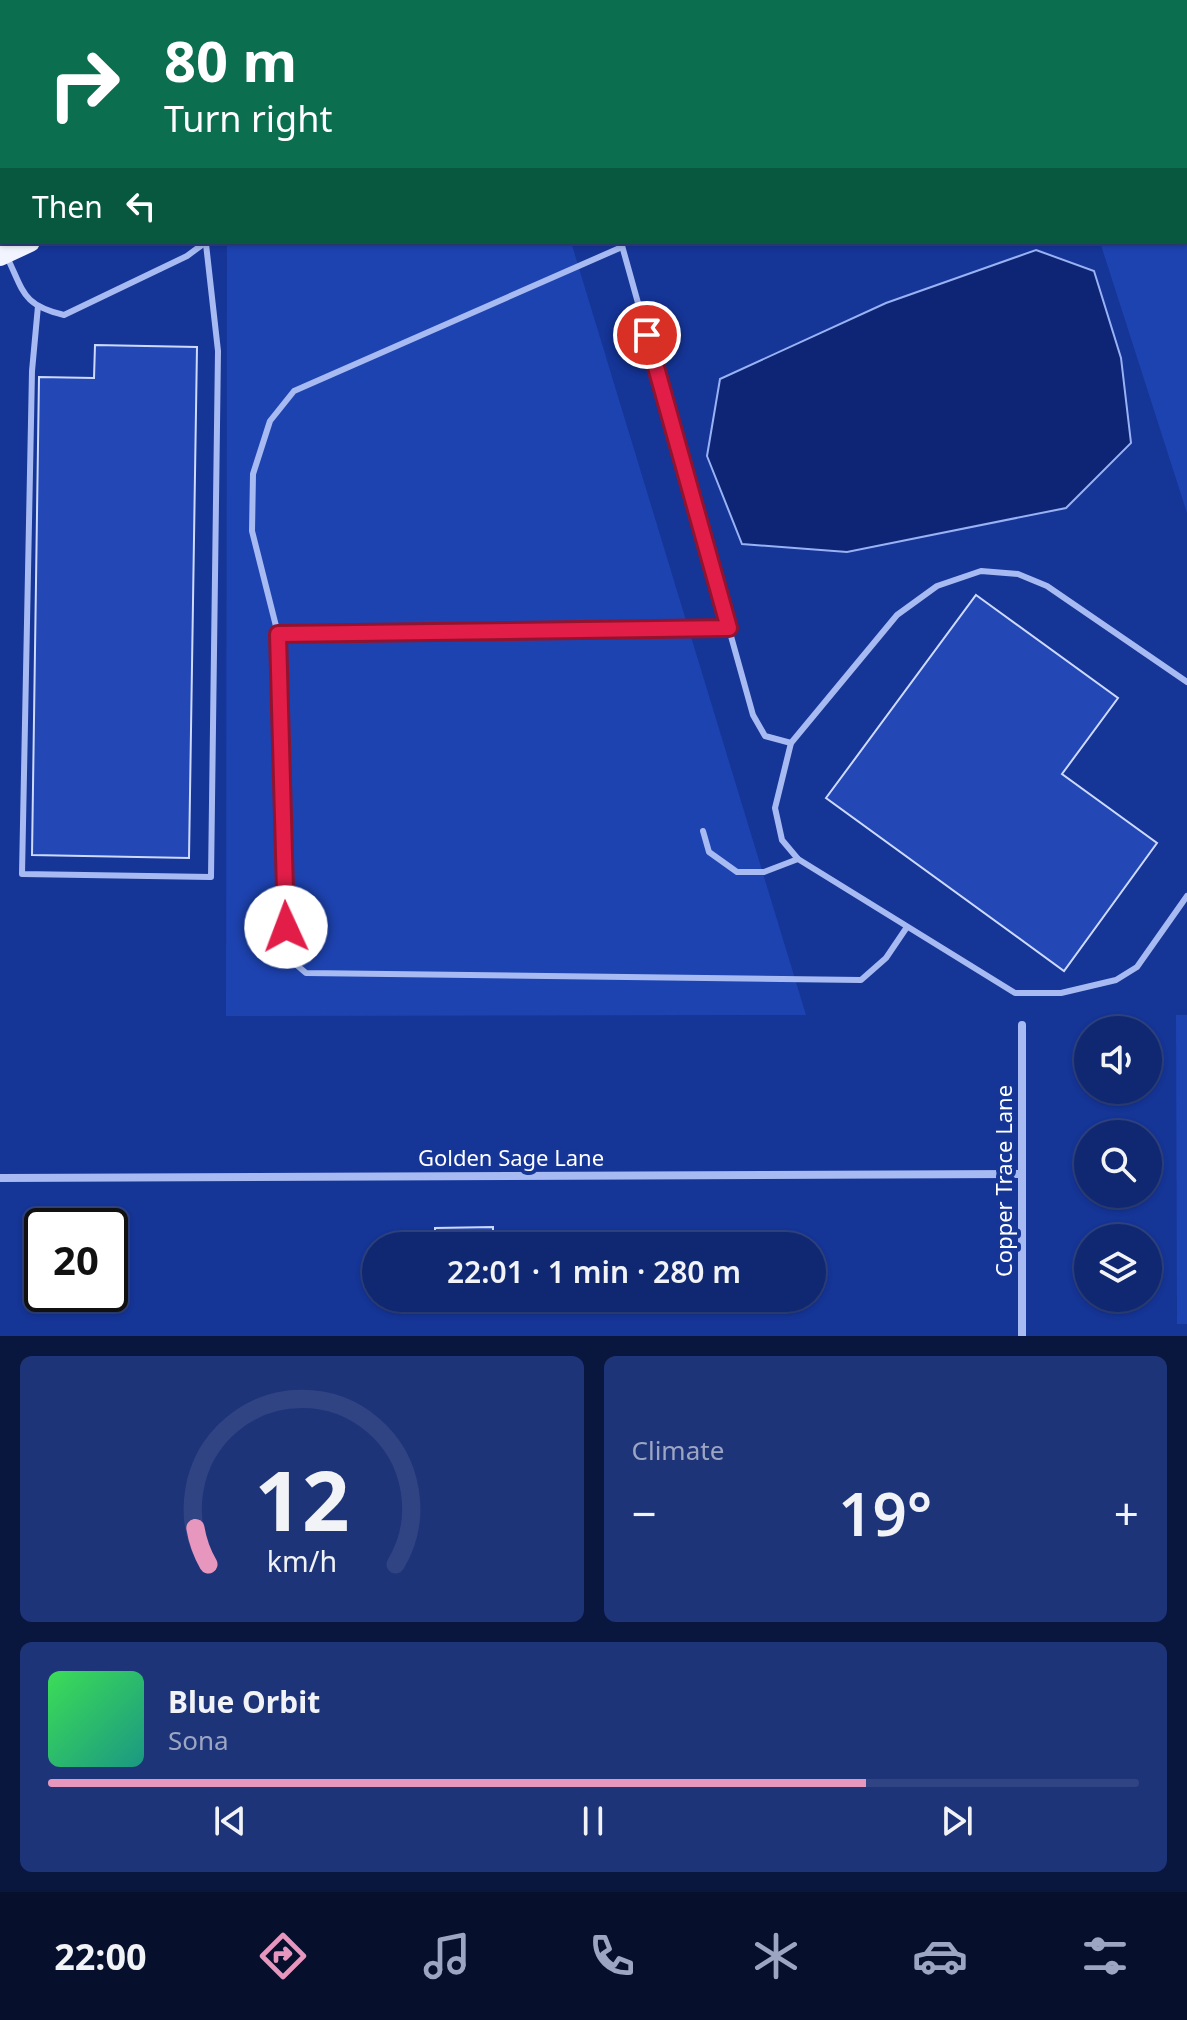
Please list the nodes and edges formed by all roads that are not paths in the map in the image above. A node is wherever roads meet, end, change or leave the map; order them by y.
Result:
1 (26, 244) edge
2 (205, 244) edge
3 (206, 244) edge
4 (622, 245) edge
5 (3, 255) edge
6 (38, 306) junction
7 (729, 628) junction
8 (278, 634) junction
9 (1187, 682) edge
10 (791, 743) junction
11 (703, 831) dead end
12 (798, 859) junction
13 (1187, 896) edge
14 (907, 927) junction
15 (1022, 1025) dead end
16 (1022, 1174) junction
17 (0, 1178) edge
18 (1022, 1336) edge

1 - 5 main road
2 - 6 lane
3 - 6 lane
4 - 7 lane
4 - 8 lane
5 - 6 lane
7 - 8 lane
7 - 10 lane
8 - 14 lane
9 - 10 lane
10 - 12 lane
11 - 12 lane
12 - 14 lane
13 - 14 lane
15 - 16 street, Copper Trace Lane
16 - 17 street, Golden Sage Lane
16 - 18 street, Copper Trace Lane

